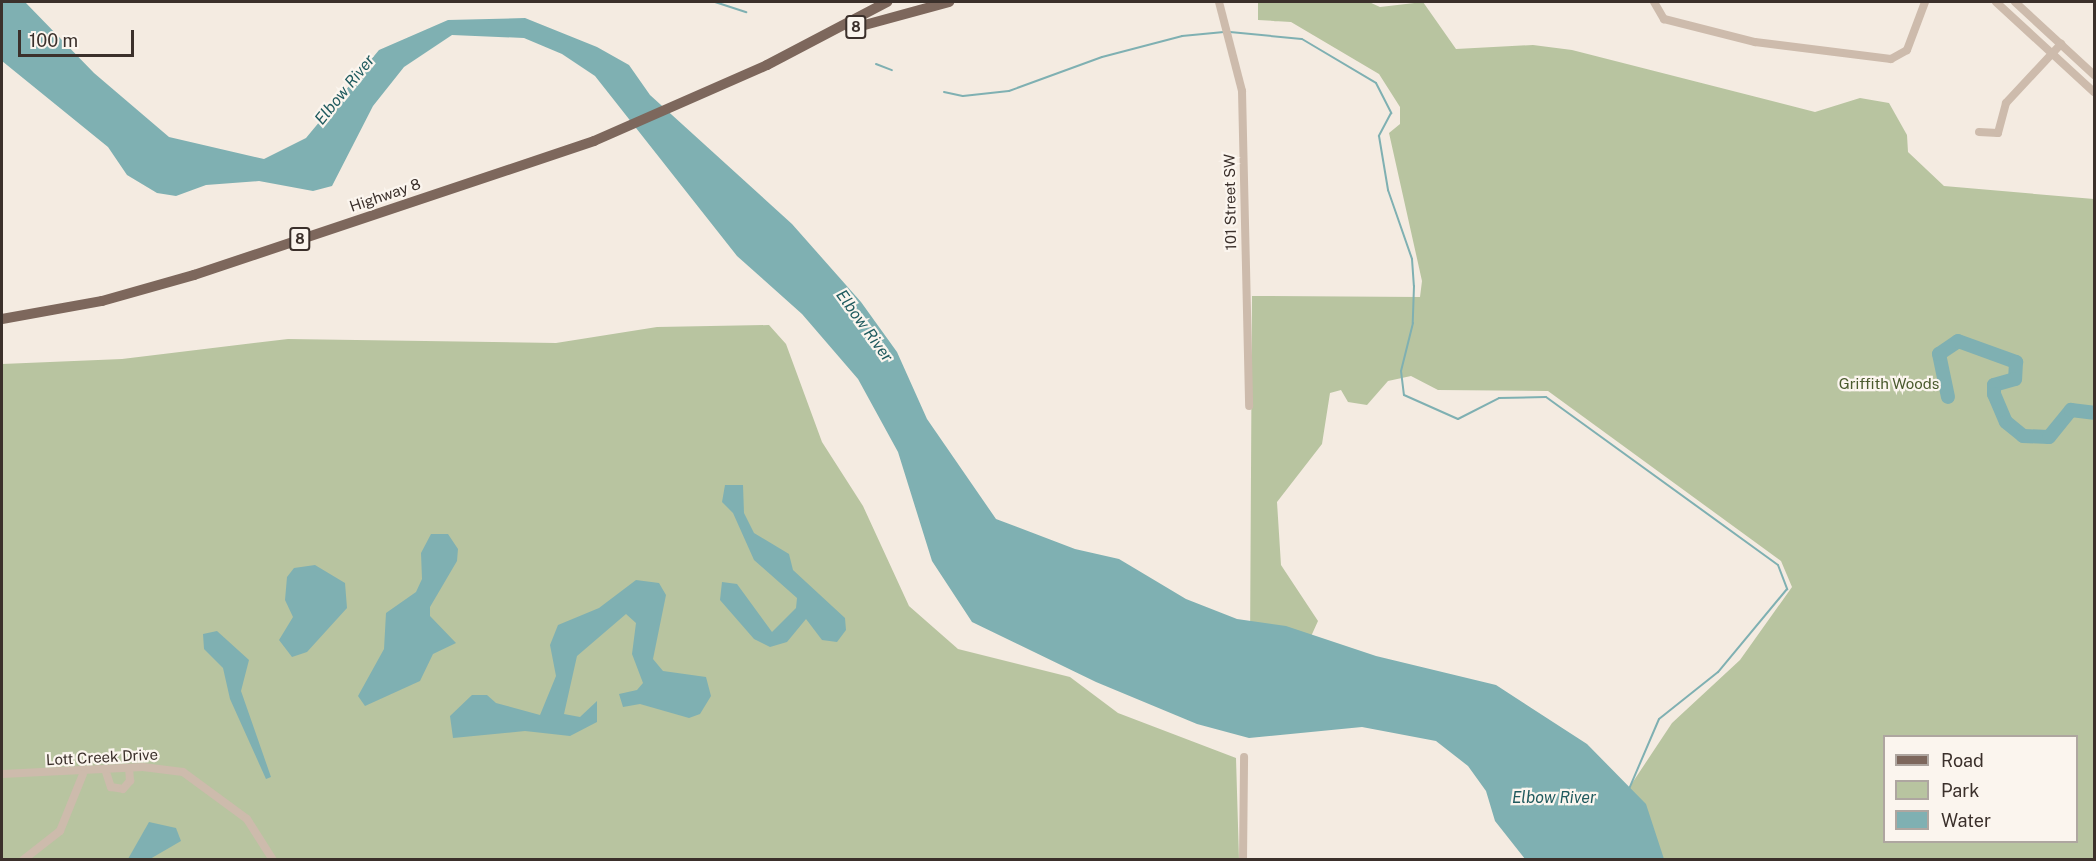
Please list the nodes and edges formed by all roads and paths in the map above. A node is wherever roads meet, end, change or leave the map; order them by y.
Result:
1 (887, 2) edge
2 (949, 2) edge
3 (1219, 2) edge
4 (1654, 2) edge
5 (1925, 2) edge
6 (1996, 2) edge
7 (2015, 2) edge
8 (2061, 44) junction
9 (2053, 53) junction
10 (767, 65) junction
11 (2094, 75) edge
12 (2094, 92) edge
13 (1978, 132) dead end
14 (2, 319) edge
15 (1249, 406) dead end
16 (1244, 757) dead end
17 (129, 768) junction
18 (106, 772) junction
19 (2, 774) edge
20 (83, 774) junction
21 (23, 860) edge
22 (273, 860) edge
23 (1243, 860) edge

1 - 10 main road, Highway 8 / 8
2 - 10 main road, Highway 8 / 8
3 - 15 street, 101 Street SW
4 - 5 street
6 - 9 street
7 - 8 street
8 - 9 street
8 - 11 street
9 - 12 street
9 - 13 street
10 - 14 main road, Highway 8 / 8
16 - 23 street
17 - 18 street, Lott Creek Drive
17 - 18 street
17 - 22 street, Lott Creek Drive
18 - 20 street, Lott Creek Drive
19 - 20 street, Lott Creek Drive
20 - 21 street

